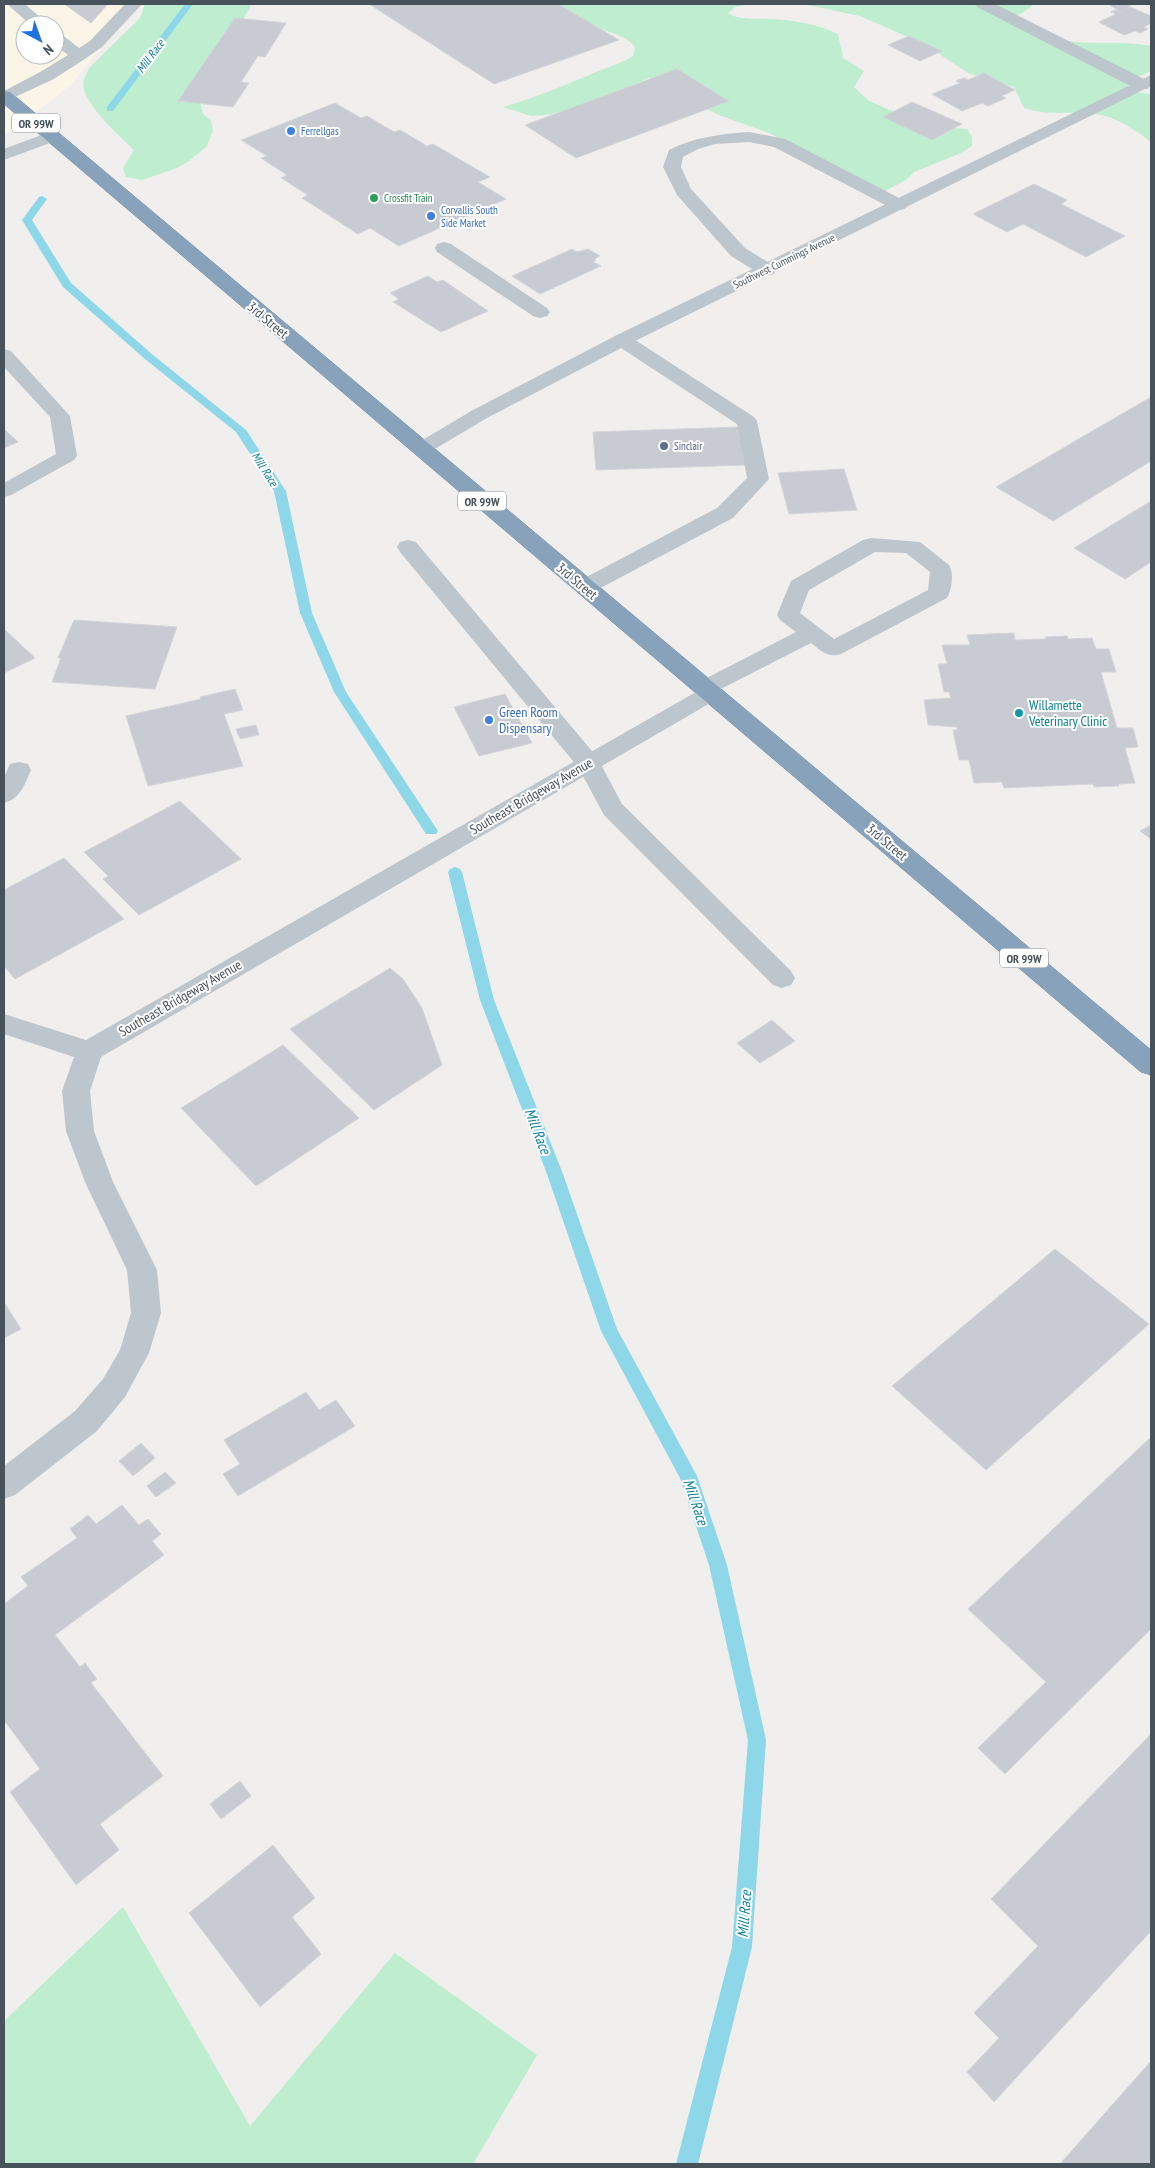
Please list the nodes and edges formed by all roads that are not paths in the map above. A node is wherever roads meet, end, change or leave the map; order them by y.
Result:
1 (15, 4) edge
2 (134, 4) edge
3 (983, 4) edge
4 (29, 15) edge
5 (65, 45) edge
6 (79, 56) junction
7 (1147, 83) edge
8 (4, 97) edge
9 (52, 136) junction
10 (4, 156) edge
11 (899, 205) junction
12 (444, 248) dead end
13 (767, 270) junction
14 (540, 312) dead end
15 (622, 340) junction
16 (4, 355) edge
17 (421, 450) junction
18 (4, 491) edge
19 (408, 547) dead end
20 (585, 587) junction
21 (811, 634) junction
22 (708, 691) junction
23 (588, 763) junction
24 (19, 770) dead end
25 (4, 795) edge
26 (782, 978) dead end
27 (4, 1024) edge
28 (89, 1051) junction
29 (1149, 1059) edge
30 (4, 1485) edge

1 - 4 street
2 - 6 street
3 - 7 street
5 - 6 street
6 - 8 street
7 - 11 street, Southwest Cummings Avenue
8 - 9 highway, 3rd Street / OR 99W
9 - 10 street
9 - 17 highway, 3rd Street / OR 99W
11 - 13 street, Southwest Cummings Avenue
11 - 13 street
12 - 14 street
13 - 15 street, Southwest Cummings Avenue
15 - 17 street, Southwest Cummings Avenue
15 - 20 street
16 - 18 street
17 - 20 highway, 3rd Street / OR 99W
19 - 23 street
20 - 22 highway, 3rd Street / OR 99W
21 - 21 street
21 - 22 street, Southeast Bridgeway Avenue
22 - 23 street, Southeast Bridgeway Avenue
22 - 29 highway, 3rd Street / OR 99W
23 - 26 street
23 - 28 street, Southeast Bridgeway Avenue
24 - 25 street
27 - 28 street
28 - 30 street

